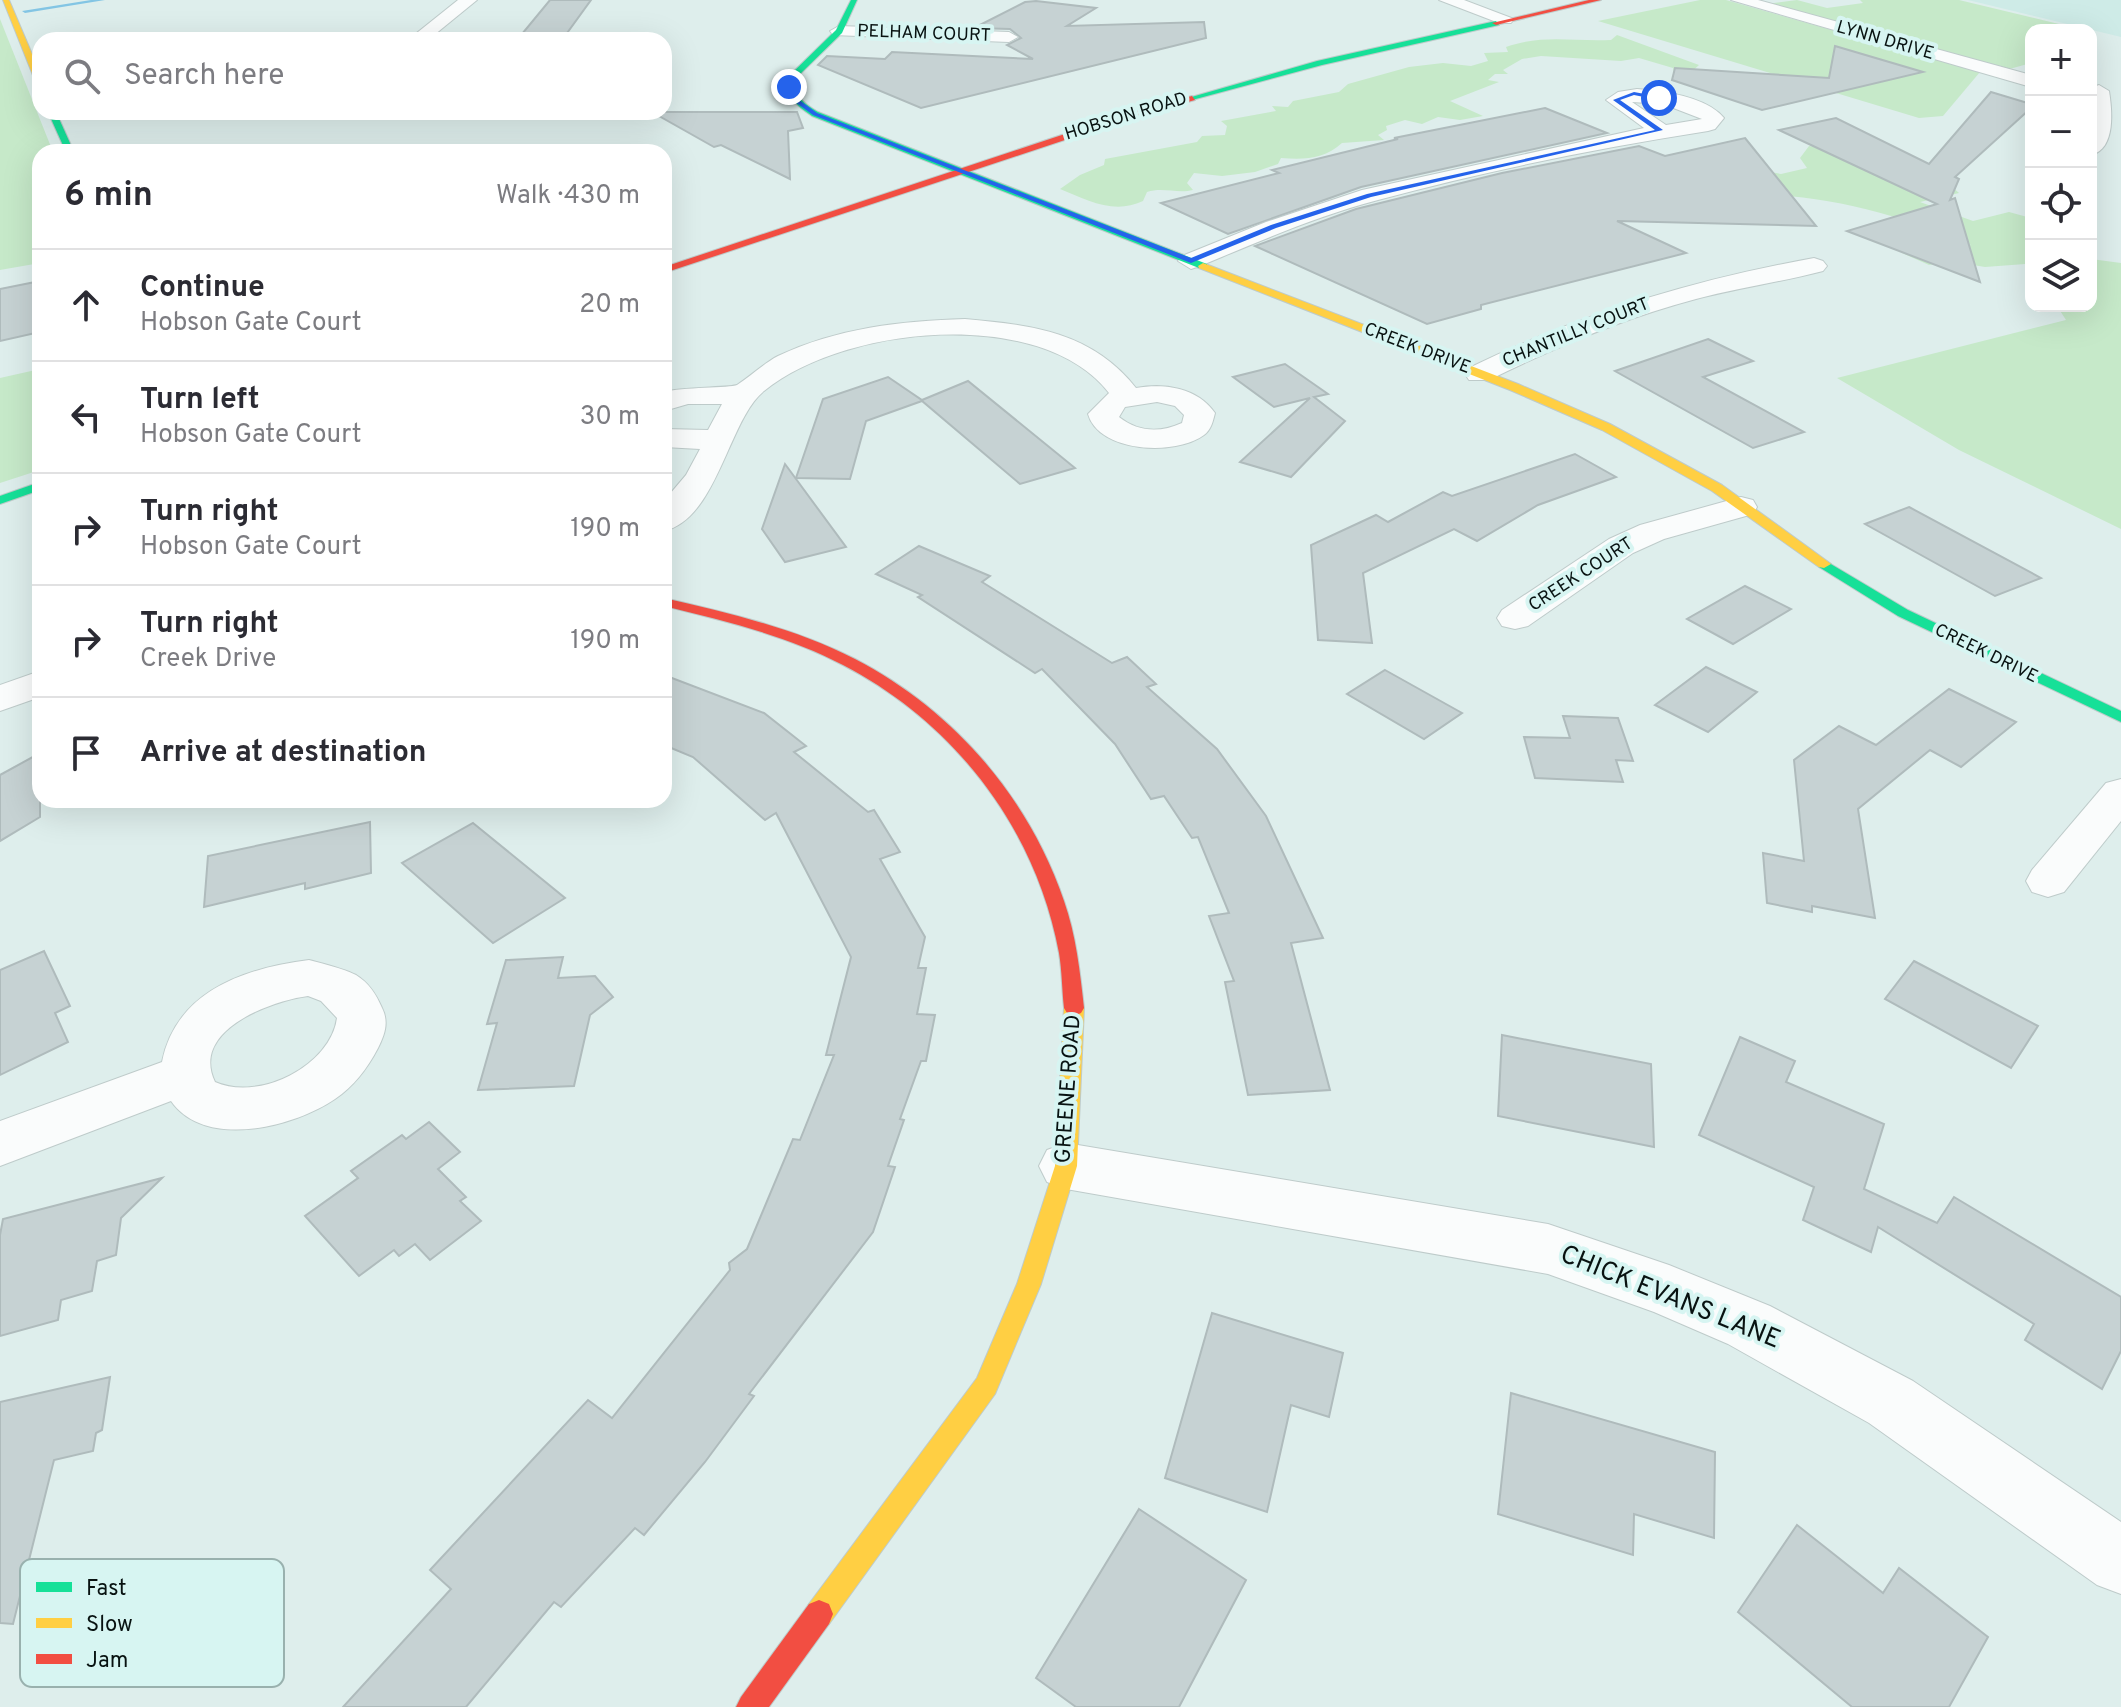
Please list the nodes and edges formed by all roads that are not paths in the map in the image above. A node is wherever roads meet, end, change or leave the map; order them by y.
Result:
1 (6, 0) edge
2 (469, 0) edge
3 (854, 0) edge
4 (1447, 0) edge
5 (1598, 0) edge
6 (1739, 0) edge
7 (1505, 19) junction
8 (839, 31) junction
9 (427, 32) edge
10 (1009, 37) dead end
11 (32, 63) edge
12 (2025, 79) edge
13 (2097, 91) edge
14 (2121, 93) edge
15 (2097, 98) edge
16 (60, 120) edge
17 (1660, 130) dead end
18 (2097, 135) edge
19 (68, 144) edge
20 (957, 170) junction
21 (1191, 261) junction
22 (1814, 266) dead end
23 (672, 267) edge
24 (1479, 374) junction
25 (745, 395) junction
26 (1127, 396) dead end
27 (672, 399) edge
28 (672, 438) edge
29 (719, 440) junction
30 (32, 489) edge
31 (0, 500) edge
32 (1741, 507) junction
33 (672, 511) edge
34 (672, 604) edge
35 (1515, 618) dead end
36 (32, 686) edge
37 (0, 699) edge
38 (2121, 717) edge
39 (2121, 793) edge
40 (2048, 881) dead end
41 (184, 1075) dead end
42 (0, 1144) edge
43 (1066, 1166) junction
44 (2121, 1561) edge
45 (751, 1707) edge

1 - 11 street
2 - 9 street
3 - 8 street, CREEK DRIVE
4 - 7 street
5 - 7 street, HOBSON ROAD
6 - 12 street, LYNN DRIVE
7 - 20 street, HOBSON ROAD
8 - 10 street, PELHAM COURT
8 - 20 street, CREEK DRIVE
13 - 14 street
15 - 18 street
16 - 19 street
17 - 21 street
20 - 21 street, CREEK DRIVE
20 - 23 street, HOBSON ROAD
21 - 24 street, CREEK DRIVE
22 - 24 street, CHANTILLY COURT
24 - 32 street, CREEK DRIVE
25 - 26 street
25 - 27 street
25 - 29 street
28 - 29 street
29 - 33 street
30 - 31 street
32 - 35 street, CREEK COURT
32 - 38 street, CREEK DRIVE
34 - 43 street, GREENE ROAD
36 - 37 street
39 - 40 street
41 - 42 street
43 - 44 street, CHICK EVANS LANE
43 - 45 street, GREENE ROAD

